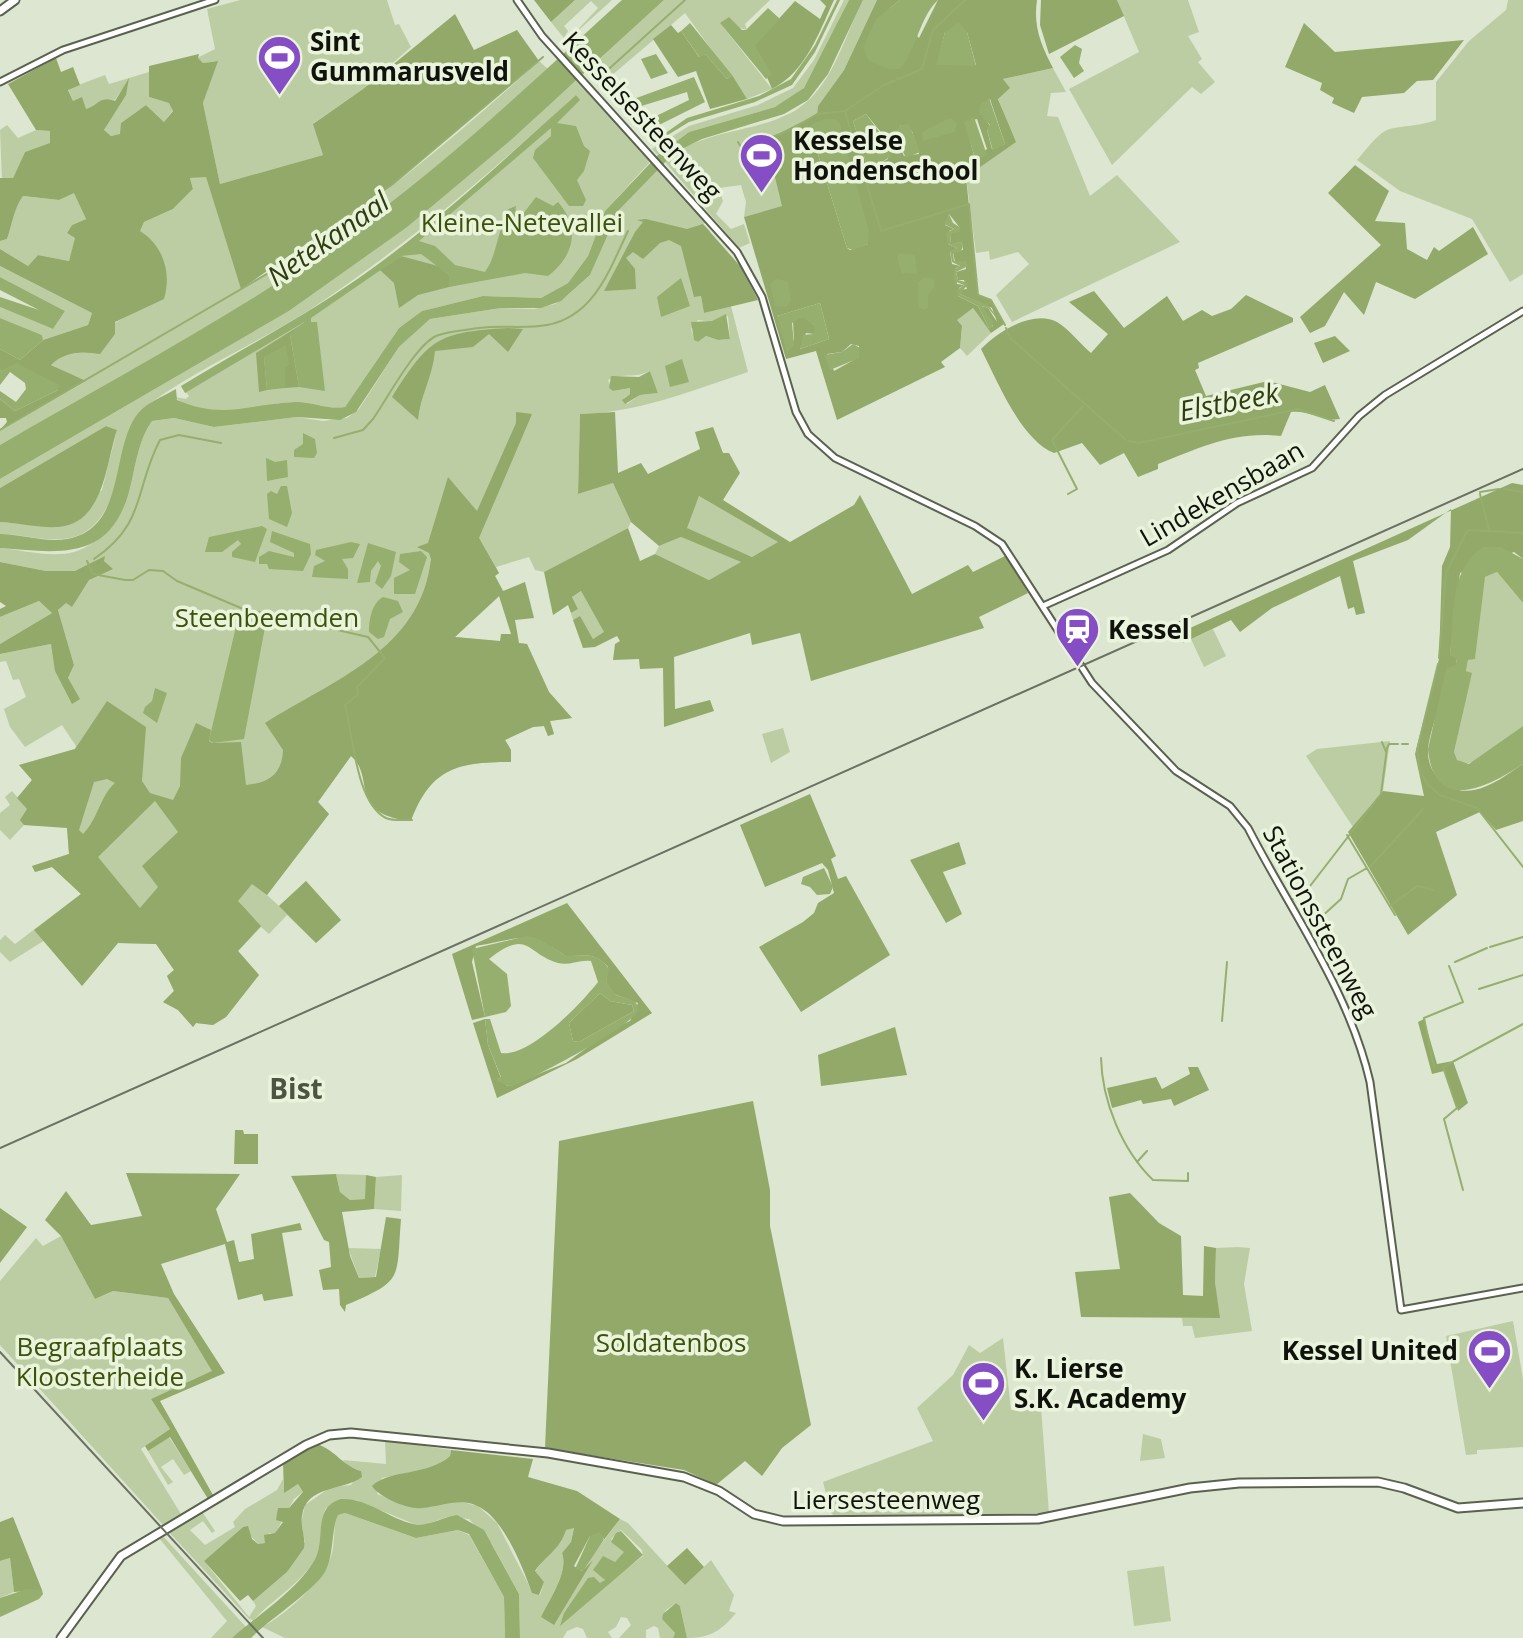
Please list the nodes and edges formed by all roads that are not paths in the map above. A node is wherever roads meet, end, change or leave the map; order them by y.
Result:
1 (15, 0) edge
2 (215, 0) edge
3 (517, 0) edge
4 (0, 11) edge
5 (0, 82) edge
6 (1523, 311) edge
7 (1043, 606) junction
8 (1523, 1288) edge
9 (1523, 1503) edge
10 (61, 1638) edge

1 - 4 main road
2 - 5 street
3 - 7 street, Kesselsesteenweg
6 - 7 street, Lindekensbaan
7 - 8 street, Stationssteenweg
9 - 10 main road, Liersesteenweg

